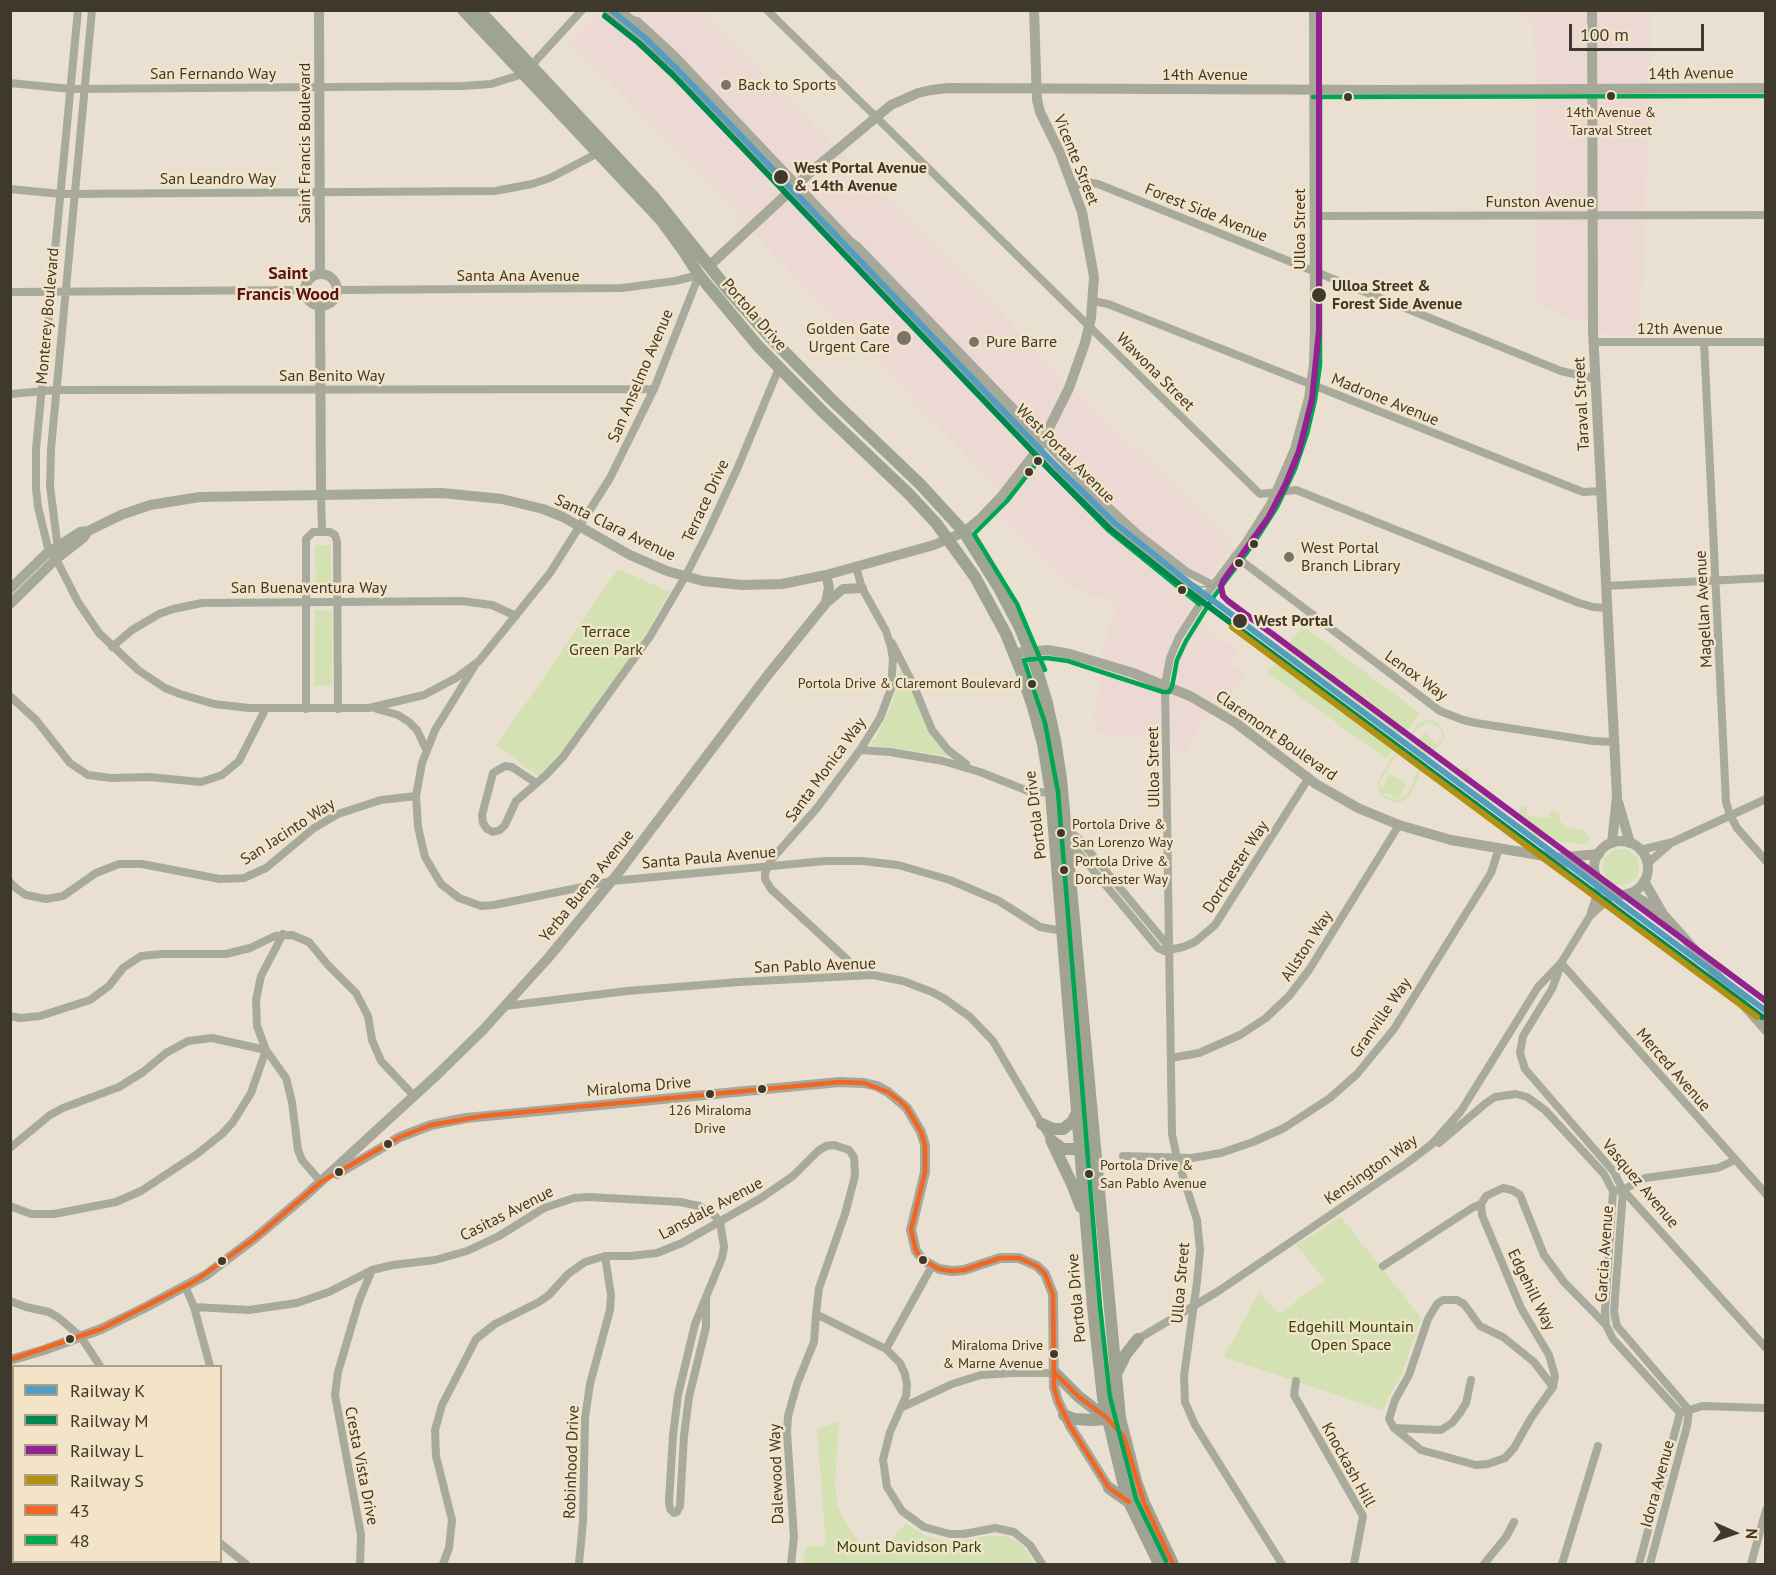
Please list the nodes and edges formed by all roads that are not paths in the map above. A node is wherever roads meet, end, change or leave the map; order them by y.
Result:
1 (78, 10) edge
2 (92, 10) edge
3 (319, 10) edge
4 (463, 10) edge
5 (479, 10) edge
6 (582, 10) edge
7 (608, 10) edge
8 (619, 10) edge
9 (628, 10) edge
10 (767, 10) edge
11 (1034, 10) edge
12 (1313, 10) edge
13 (1592, 10) edge
14 (637, 22) junction
15 (527, 70) junction
16 (10, 83) edge
17 (320, 87) junction
18 (84, 88) junction
19 (1766, 88) edge
20 (71, 89) junction
21 (1035, 89) junction
22 (1313, 90) junction
23 (1593, 90) junction
24 (876, 118) junction
25 (598, 153) junction
26 (1073, 186) junction
27 (794, 188) junction
28 (10, 189) edge
29 (320, 192) junction
30 (74, 193) junction
31 (61, 194) junction
32 (1593, 215) junction
33 (1766, 215) edge
34 (1314, 216) junction
35 (709, 266) junction
36 (1314, 271) junction
37 (320, 274) junction
38 (699, 275) junction
39 (304, 290) junction
40 (337, 290) junction
41 (51, 291) junction
42 (65, 291) junction
43 (10, 292) edge
44 (1093, 301) junction
45 (321, 307) junction
46 (1089, 327) junction
47 (1594, 342) junction
48 (1704, 342) junction
49 (1766, 342) edge
50 (779, 368) junction
51 (1596, 380) junction
52 (1310, 385) junction
53 (654, 389) junction
54 (56, 390) junction
55 (321, 390) junction
56 (42, 392) junction
57 (10, 394) edge
58 (1040, 445) junction
59 (1601, 491) junction
60 (1276, 492) junction
61 (321, 495) junction
62 (581, 526) junction
63 (322, 532) junction
64 (963, 532) junction
65 (949, 539) junction
66 (55, 552) junction
67 (1235, 556) junction
68 (856, 567) junction
69 (826, 575) junction
70 (685, 577) junction
71 (1766, 578) edge
72 (1716, 580) junction
73 (1213, 585) junction
74 (1606, 586) junction
75 (862, 588) junction
76 (10, 589) edge
77 (1204, 598) junction
78 (305, 601) junction
79 (338, 601) junction
80 (826, 603) junction
81 (10, 604) edge
82 (1608, 608) junction
83 (516, 616) junction
84 (886, 631) junction
85 (112, 647) junction
86 (1030, 651) junction
87 (1014, 653) junction
88 (479, 661) junction
89 (1165, 685) junction
90 (10, 696) edge
91 (267, 708) junction
92 (369, 708) junction
93 (306, 709) junction
94 (338, 709) junction
95 (435, 730) joint
96 (1614, 742) junction
97 (426, 749) junction
98 (860, 750) junction
99 (980, 772) junction
100 (1308, 779) junction
101 (536, 783) junction
102 (1051, 793) junction
103 (416, 796) junction
104 (1617, 796) junction
105 (1766, 799) edge
106 (1730, 816) junction
107 (1399, 825) junction
108 (1066, 827) junction
109 (1673, 842) junction
110 (1612, 843) junction
111 (1630, 843) junction
112 (1068, 848) junction
113 (1499, 848) junction
114 (1640, 850) junction
115 (1599, 854) junction
116 (1557, 858) junction
117 (1766, 861) edge
118 (1647, 864) junction
119 (766, 867) junction
120 (1595, 873) junction
121 (612, 881) junction
122 (1644, 881) junction
123 (10, 882) edge
124 (1600, 884) junction
125 (1630, 893) junction
126 (1614, 894) junction
127 (1663, 914) junction
128 (1590, 916) junction
129 (1063, 931) junction
130 (283, 934) junction
131 (1170, 949) junction
132 (1561, 963) junction
133 (873, 975) junction
134 (505, 1006) junction
135 (10, 1016) edge
136 (1766, 1030) edge
137 (266, 1050) junction
138 (1171, 1058) junction
139 (1521, 1061) joint
140 (414, 1096) junction
141 (1078, 1112) junction
142 (1042, 1124) junction
143 (368, 1138) junction
144 (1051, 1140) junction
145 (10, 1148) edge
146 (1096, 1148) junction
147 (1081, 1150) junction
148 (372, 1152) junction
149 (1123, 1156) dead end
150 (1177, 1158) junction
151 (1735, 1160) junction
152 (1407, 1163) junction
153 (321, 1182) junction
154 (1623, 1190) junction
155 (1612, 1191) junction
156 (1764, 1191) edge
157 (1481, 1204) junction
158 (10, 1206) edge
159 (720, 1222) junction
160 (1087, 1232) junction
161 (605, 1256) junction
162 (932, 1266) junction
163 (1383, 1266) dead end
164 (372, 1270) junction
165 (185, 1286) junction
166 (706, 1298) junction
167 (10, 1301) edge
168 (1194, 1304) junction
169 (194, 1307) junction
170 (816, 1314) junction
171 (1606, 1326) junction
172 (1112, 1331) junction
173 (81, 1337) junction
174 (1138, 1339) junction
175 (1766, 1348) edge
176 (886, 1349) junction
177 (10, 1360) edge
178 (99, 1365) edge
179 (210, 1365) edge
180 (1055, 1373) junction
181 (1116, 1373) junction
182 (1471, 1380) dead end
183 (1296, 1381) dead end
184 (1552, 1387) junction
185 (1118, 1399) junction
186 (903, 1407) junction
187 (1766, 1408) edge
188 (1684, 1412) junction
189 (1064, 1414) junction
190 (1107, 1418) junction
191 (1394, 1428) junction
192 (1124, 1437) junction
193 (1598, 1446) dead end
194 (1109, 1488) joint
195 (1130, 1502) junction
196 (1766, 1510) edge
197 (1514, 1521) dead end
198 (222, 1545) edge
199 (246, 1564) edge
200 (360, 1564) edge
201 (443, 1564) edge
202 (579, 1564) edge
203 (791, 1564) edge
204 (1042, 1564) edge
205 (1159, 1564) edge
206 (1173, 1564) edge
207 (1282, 1564) edge
208 (1354, 1564) edge
209 (1484, 1564) edge
210 (1562, 1564) edge
211 (1640, 1564) edge
212 (1650, 1564) edge
213 (1751, 1564) edge

1 - 20 street, Monterey Boulevard
2 - 18 street, Monterey Boulevard
3 - 17 street, Saint Francis Boulevard
4 - 15 main road, Portola Drive
5 - 15 main road, Portola Drive
6 - 15 street
7 - 27 street, West Portal Avenue
8 - 14 street, West Portal Avenue
9 - 14 street, West Portal Avenue
10 - 24 street, Wawona Street
11 - 21 street, Vicente Street
12 - 22 street, Ulloa Street
13 - 23 street, Taraval Street
14 - 27 street, West Portal Avenue
15 - 17 street, San Fernando Way
15 - 25 main road, Portola Drive
15 - 35 main road, Portola Drive
16 - 20 street, San Fernando Way
17 - 18 street, San Fernando Way
17 - 29 street, Saint Francis Boulevard
18 - 20 street, San Fernando Way
18 - 30 street, Monterey Boulevard
19 - 23 street, 14th Avenue
20 - 31 street, Monterey Boulevard
21 - 22 street, 14th Avenue
21 - 24 street, 14th Avenue
21 - 26 street, Vicente Street
22 - 23 street, 14th Avenue
22 - 34 street, Ulloa Street
23 - 32 street, Taraval Street
24 - 27 street, 14th Avenue
24 - 46 street, Wawona Street
25 - 29 street, San Leandro Way
25 - 38 main road, Portola Drive
26 - 36 street, Forest Side Avenue
26 - 44 street, Vicente Street
27 - 35 street, 14th Avenue
27 - 58 street, West Portal Avenue
27 - 58 street, West Portal Avenue
28 - 31 street, San Leandro Way
29 - 30 street, San Leandro Way
29 - 37 street, Saint Francis Boulevard
30 - 31 street, San Leandro Way
30 - 42 street, Monterey Boulevard
31 - 41 street, Monterey Boulevard
32 - 33 street, Funston Avenue
32 - 34 street, Funston Avenue
32 - 47 street, Taraval Street
34 - 36 street, Ulloa Street
35 - 38 main road
35 - 64 main road, Portola Drive
36 - 51 street, Forest Side Avenue
36 - 52 street, Ulloa Street
37 - 39 street
37 - 40 street
38 - 40 street, Santa Ana Avenue
38 - 50 main road, Portola Drive
38 - 53 street, San Anselmo Avenue
39 - 42 street
39 - 45 street
40 - 45 street
41 - 42 street
41 - 43 street
41 - 56 street, Monterey Boulevard
42 - 54 street, Monterey Boulevard
44 - 46 street, Vicente Street
44 - 52 street, Madrone Avenue
45 - 55 street
46 - 58 street, Vicente Street
46 - 60 street, Wawona Street
47 - 48 street, 12th Avenue
47 - 51 street, Taraval Street
48 - 49 street, 12th Avenue
48 - 72 street, Magellan Avenue
50 - 65 main road, Portola Drive
50 - 70 street, Terrace Drive
51 - 59 street, Taraval Street
52 - 59 street, Madrone Avenue
52 - 60 street, Ulloa Street
53 - 55 street, San Benito Way
53 - 62 street, San Anselmo Avenue
54 - 55 street, San Benito Way
54 - 56 street, San Benito Way
54 - 66 street, Monterey Boulevard
55 - 61 street
56 - 57 street, San Benito Way
56 - 66 street, Monterey Boulevard
58 - 64 street, Vicente Street
58 - 73 street, West Portal Avenue
58 - 77 street, West Portal Avenue
59 - 74 street, Taraval Street
60 - 67 street, Ulloa Street
60 - 82 street, Wawona Street
61 - 62 street, Santa Clara Avenue
61 - 63 street
61 - 66 street, Santa Clara Avenue
62 - 70 street, Santa Clara Avenue
62 - 83 street, San Anselmo Avenue
63 - 78 street
63 - 79 street
64 - 65 street, Vicente Street
64 - 86 main road, Portola Drive
65 - 68 street, Santa Clara Avenue
65 - 87 main road, Portola Drive
66 - 76 street
66 - 81 street
66 - 85 street, San Anselmo Avenue
67 - 73 street, Ulloa Street
67 - 96 street, Lenox Way
68 - 69 street, Santa Clara Avenue
68 - 75 street, Santa Monica Way
69 - 70 street, Santa Clara Avenue
69 - 80 street
70 - 101 street, Terrace Drive
71 - 72 street
72 - 74 street
72 - 106 street, Magellan Avenue
73 - 77 street, Ulloa Street
74 - 82 street, Taraval Street
75 - 80 street
75 - 84 street, Santa Monica Way
77 - 89 street, Ulloa Street
78 - 79 street, San Buenaventura Way
78 - 85 street, San Buenaventura Way
78 - 93 street
79 - 83 street, San Buenaventura Way
79 - 94 street
80 - 121 street, Yerba Buena Avenue
82 - 96 street, Taraval Street
83 - 88 street, San Anselmo Avenue
84 - 98 street, Santa Monica Way
84 - 99 street, Santa Monica Way
85 - 91 street, San Anselmo Avenue
86 - 87 street, Claremont Boulevard
86 - 89 street, Claremont Boulevard
86 - 108 main road, Portola Drive
87 - 102 main road, Portola Drive
88 - 92 street, San Anselmo Avenue
88 - 95 street, San Anselmo Avenue
89 - 100 street, Claremont Boulevard
89 - 131 street, Ulloa Street
90 - 91 street
91 - 93 street, San Anselmo Avenue
92 - 94 street, San Anselmo Avenue
92 - 97 street, San Anselmo Avenue
93 - 94 street, San Anselmo Avenue
95 - 97 street, Santa Paula Avenue
96 - 104 street, Taraval Street
97 - 103 street, Santa Paula Avenue
98 - 99 street
98 - 119 street, Santa Monica Way
99 - 102 street
100 - 107 street, Claremont Boulevard
100 - 131 street, Dorchester Way
101 - 101 street, Terrace Drive
102 - 129 main road, Portola Drive
103 - 121 street, Santa Paula Avenue
103 - 123 street, San Jacinto Way
104 - 110 street, Taraval Street
104 - 111 street, Taraval Street
105 - 106 street
106 - 109 street
106 - 117 street, Magellan Avenue
107 - 113 street, Claremont Boulevard
107 - 138 street, Allston Way
108 - 112 main road, Portola Drive
108 - 131 street
109 - 114 street
109 - 118 street
110 - 111 street
110 - 115 street
111 - 114 street
112 - 131 street
112 - 146 main road, Portola Drive
113 - 116 street, Claremont Boulevard
113 - 150 street, Granville Way
114 - 118 street
115 - 116 street, Claremont Boulevard
115 - 120 street
116 - 120 street, Claremont Boulevard
118 - 122 street
119 - 121 street, Santa Paula Avenue
119 - 129 street, Santa Paula Avenue
119 - 133 street
120 - 124 street
121 - 134 street, Yerba Buena Avenue
122 - 125 street
122 - 127 street
124 - 126 street
124 - 128 street, Kensington Way
125 - 126 street
125 - 127 street
126 - 128 street, Kensington Way
127 - 136 street
128 - 132 street, Kensington Way
129 - 141 main road, Portola Drive
130 - 135 street
130 - 137 street
130 - 140 street
131 - 138 street, Ulloa Street
132 - 139 street, Kensington Way
132 - 151 street, Merced Avenue
132 - 152 street, Kensington Way
133 - 134 street, San Pablo Avenue
133 - 142 street, San Pablo Avenue
134 - 140 street, Yerba Buena Avenue
137 - 145 street
137 - 153 street
137 - 158 street
138 - 150 street, Ulloa Street
139 - 154 street, Vasquez Avenue
140 - 143 street, Yerba Buena Avenue
141 - 142 main road
141 - 147 main road, Portola Drive
142 - 144 street, San Pablo Avenue
143 - 148 street
143 - 153 street, Yerba Buena Avenue
144 - 147 main road
144 - 160 main road
146 - 147 main road
146 - 172 main road, Portola Drive
147 - 160 main road, Portola Drive
148 - 153 street, Yerba Buena Avenue
148 - 162 street, Miraloma Drive
149 - 150 street, Granville Way
150 - 168 street, Ulloa Street
151 - 154 street, Garcia Avenue
151 - 156 street, Merced Avenue
152 - 155 street, Vasquez Avenue
152 - 168 street, Kensington Way
153 - 165 street, Yerba Buena Avenue
154 - 155 street
154 - 175 street, Vasquez Avenue
154 - 188 street, Garcia Avenue
155 - 171 street, Garcia Avenue
157 - 163 street, Edgehill Way
157 - 171 street, Edgehill Way
157 - 184 street, Edgehill Way
159 - 161 street, Lansdale Avenue
159 - 164 street, Casitas Avenue
159 - 166 street
159 - 170 street, Lansdale Avenue
160 - 190 main road, Portola Drive
161 - 201 street, Lansdale Avenue
161 - 202 street, Robinhood Drive
162 - 176 street
162 - 180 street
164 - 169 street, Casitas Avenue
164 - 200 street, Cresta Vista Drive
165 - 169 street
165 - 173 street, Yerba Buena Avenue
166 - 166 street
167 - 173 street
168 - 174 street, Kensington Way
168 - 207 street, Ulloa Street
169 - 179 street
170 - 176 street
170 - 203 street, Dalewood Way
171 - 188 street, Garcia Avenue
172 - 174 main road
172 - 181 main road, Portola Drive
173 - 177 street, Yerba Buena Avenue
173 - 178 street
174 - 181 main road
176 - 186 street
180 - 186 street
180 - 189 street
180 - 190 main road
181 - 185 main road, Portola Drive
182 - 191 street
183 - 208 street, Knockash Hill
184 - 191 street
184 - 191 street
185 - 190 main road
185 - 192 main road, Portola Drive
186 - 204 street
187 - 188 street
188 - 211 street, Idora Avenue
188 - 212 street, Idora Avenue
189 - 190 main road
189 - 194 street
190 - 192 main road
190 - 195 main road, Portola Drive
192 - 206 main road, Portola Drive
193 - 210 street
194 - 195 main road
195 - 205 main road, Portola Drive
196 - 213 street
197 - 209 street
198 - 199 street

